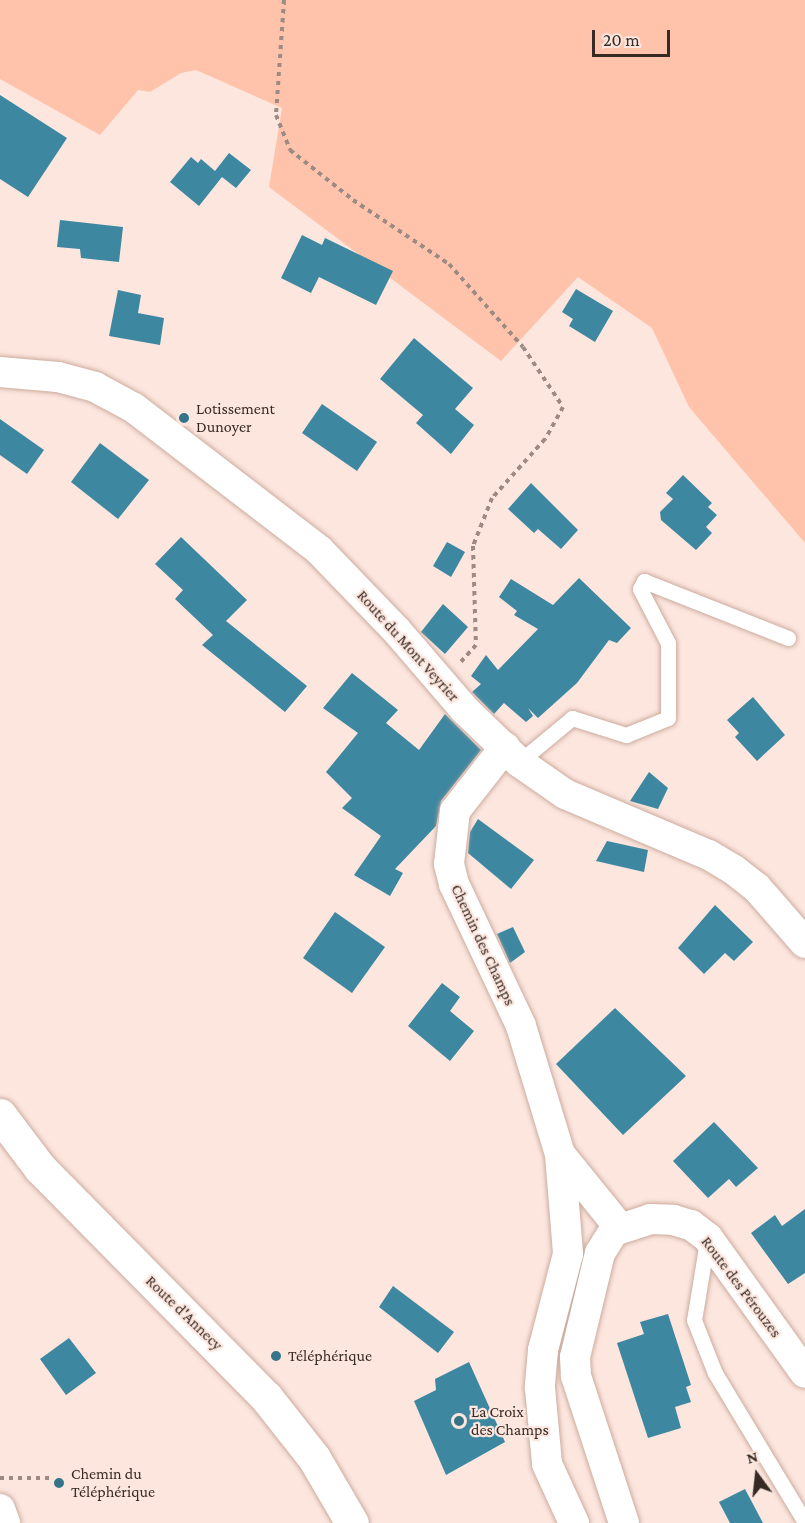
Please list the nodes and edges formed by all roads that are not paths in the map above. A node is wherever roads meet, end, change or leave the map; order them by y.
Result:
1 (0, 372) edge
2 (788, 638) dead end
3 (512, 755) junction
4 (805, 943) edge
5 (0, 1115) edge
6 (560, 1154) junction
7 (620, 1228) junction
8 (708, 1238) junction
9 (805, 1373) edge
10 (0, 1509) edge
11 (805, 1522) edge
12 (5, 1523) edge
13 (352, 1523) edge
14 (574, 1523) edge
15 (624, 1523) edge

1 - 3 street, Route du Mont Veyrier
2 - 3 lane
3 - 4 street, Route du Mont Veyrier
3 - 6 street, Chemin des Champs
5 - 13 main road, Route d'Annecy
6 - 7 street, Chemin des Champs
6 - 14 street, Chemin des Champs
7 - 8 street, Route des Pérouzes
7 - 15 street
8 - 9 street, Route des Pérouzes
8 - 11 lane
10 - 12 street

